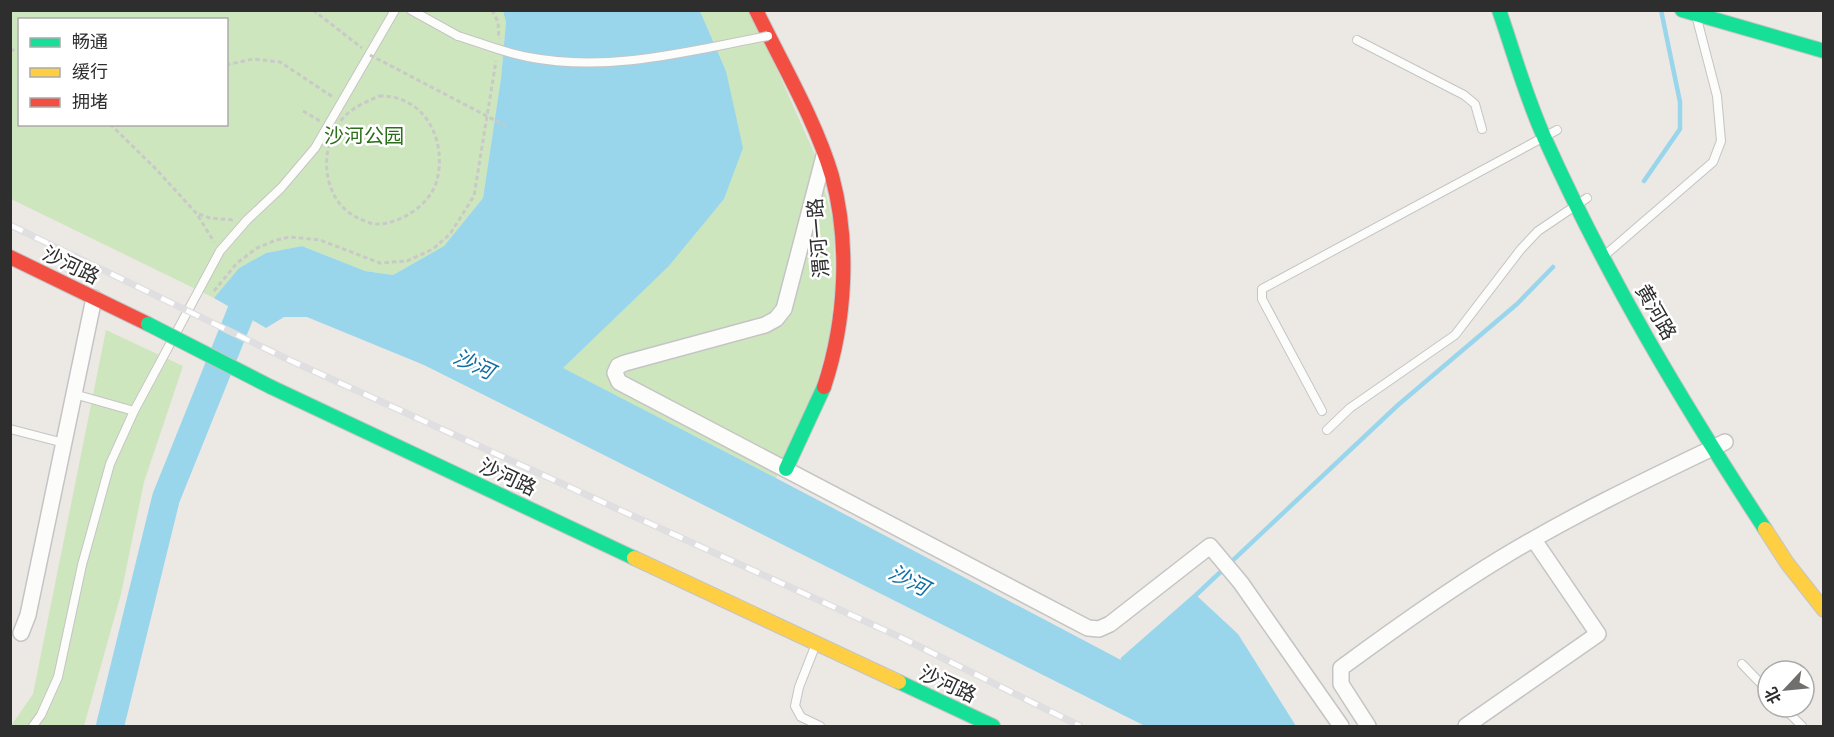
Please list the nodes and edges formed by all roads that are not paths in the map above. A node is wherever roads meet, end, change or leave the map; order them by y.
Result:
1 (394, 10) edge
2 (411, 10) edge
3 (756, 10) edge
4 (1499, 10) edge
5 (1513, 10) edge
6 (1682, 10) edge
7 (1695, 10) edge
8 (1731, 10) edge
9 (1754, 17) dead end
10 (1521, 32) dead end
11 (768, 36) junction
12 (1357, 40) dead end
13 (1824, 51) edge
14 (1482, 129) dead end
15 (1556, 135) junction
16 (824, 156) junction
17 (1582, 202) junction
18 (1607, 253) junction
19 (10, 257) edge
20 (94, 298) junction
21 (1646, 307) dead end
22 (1680, 366) dead end
23 (74, 394) junction
24 (134, 411) junction
25 (1322, 411) dead end
26 (10, 429) edge
27 (1327, 430) dead end
28 (64, 443) junction
29 (1719, 445) junction
30 (786, 469) junction
31 (1744, 471) dead end
32 (1534, 540) junction
33 (1801, 559) dead end
34 (1824, 590) edge
35 (1824, 610) edge
36 (21, 633) dead end
37 (816, 644) junction
38 (1742, 664) dead end
39 (1756, 679) edge
40 (33, 726) edge
41 (820, 726) edge
42 (993, 726) edge
43 (1341, 726) edge
44 (1368, 726) edge
45 (1466, 726) edge

1 - 24 lane
2 - 11 lane, bridge
3 - 11 main road, 渭河一路
4 - 15 main road, 黄河路
5 - 10 main road
6 - 13 main road
7 - 18 lane
8 - 9 main road
11 - 16 main road, 渭河一路
12 - 14 lane
15 - 17 main road, 黄河路
15 - 17 main road, 黄河路
15 - 25 lane
16 - 30 main road, 渭河一路
16 - 30 street
17 - 18 main road, 黄河路
17 - 27 lane
18 - 21 main road, 黄河路
18 - 29 main road, 黄河路
19 - 20 main road, 沙河路
20 - 23 street
20 - 37 main road, 沙河路, bridge
22 - 29 main road, 黄河路
23 - 24 lane
23 - 28 street
24 - 40 lane
26 - 28 lane
28 - 36 street
29 - 31 main road, 黄河路
29 - 32 street
29 - 35 main road, 黄河路
30 - 43 street
32 - 44 street
32 - 45 street
33 - 34 main road
37 - 41 lane
37 - 42 main road, 沙河路
38 - 39 lane

